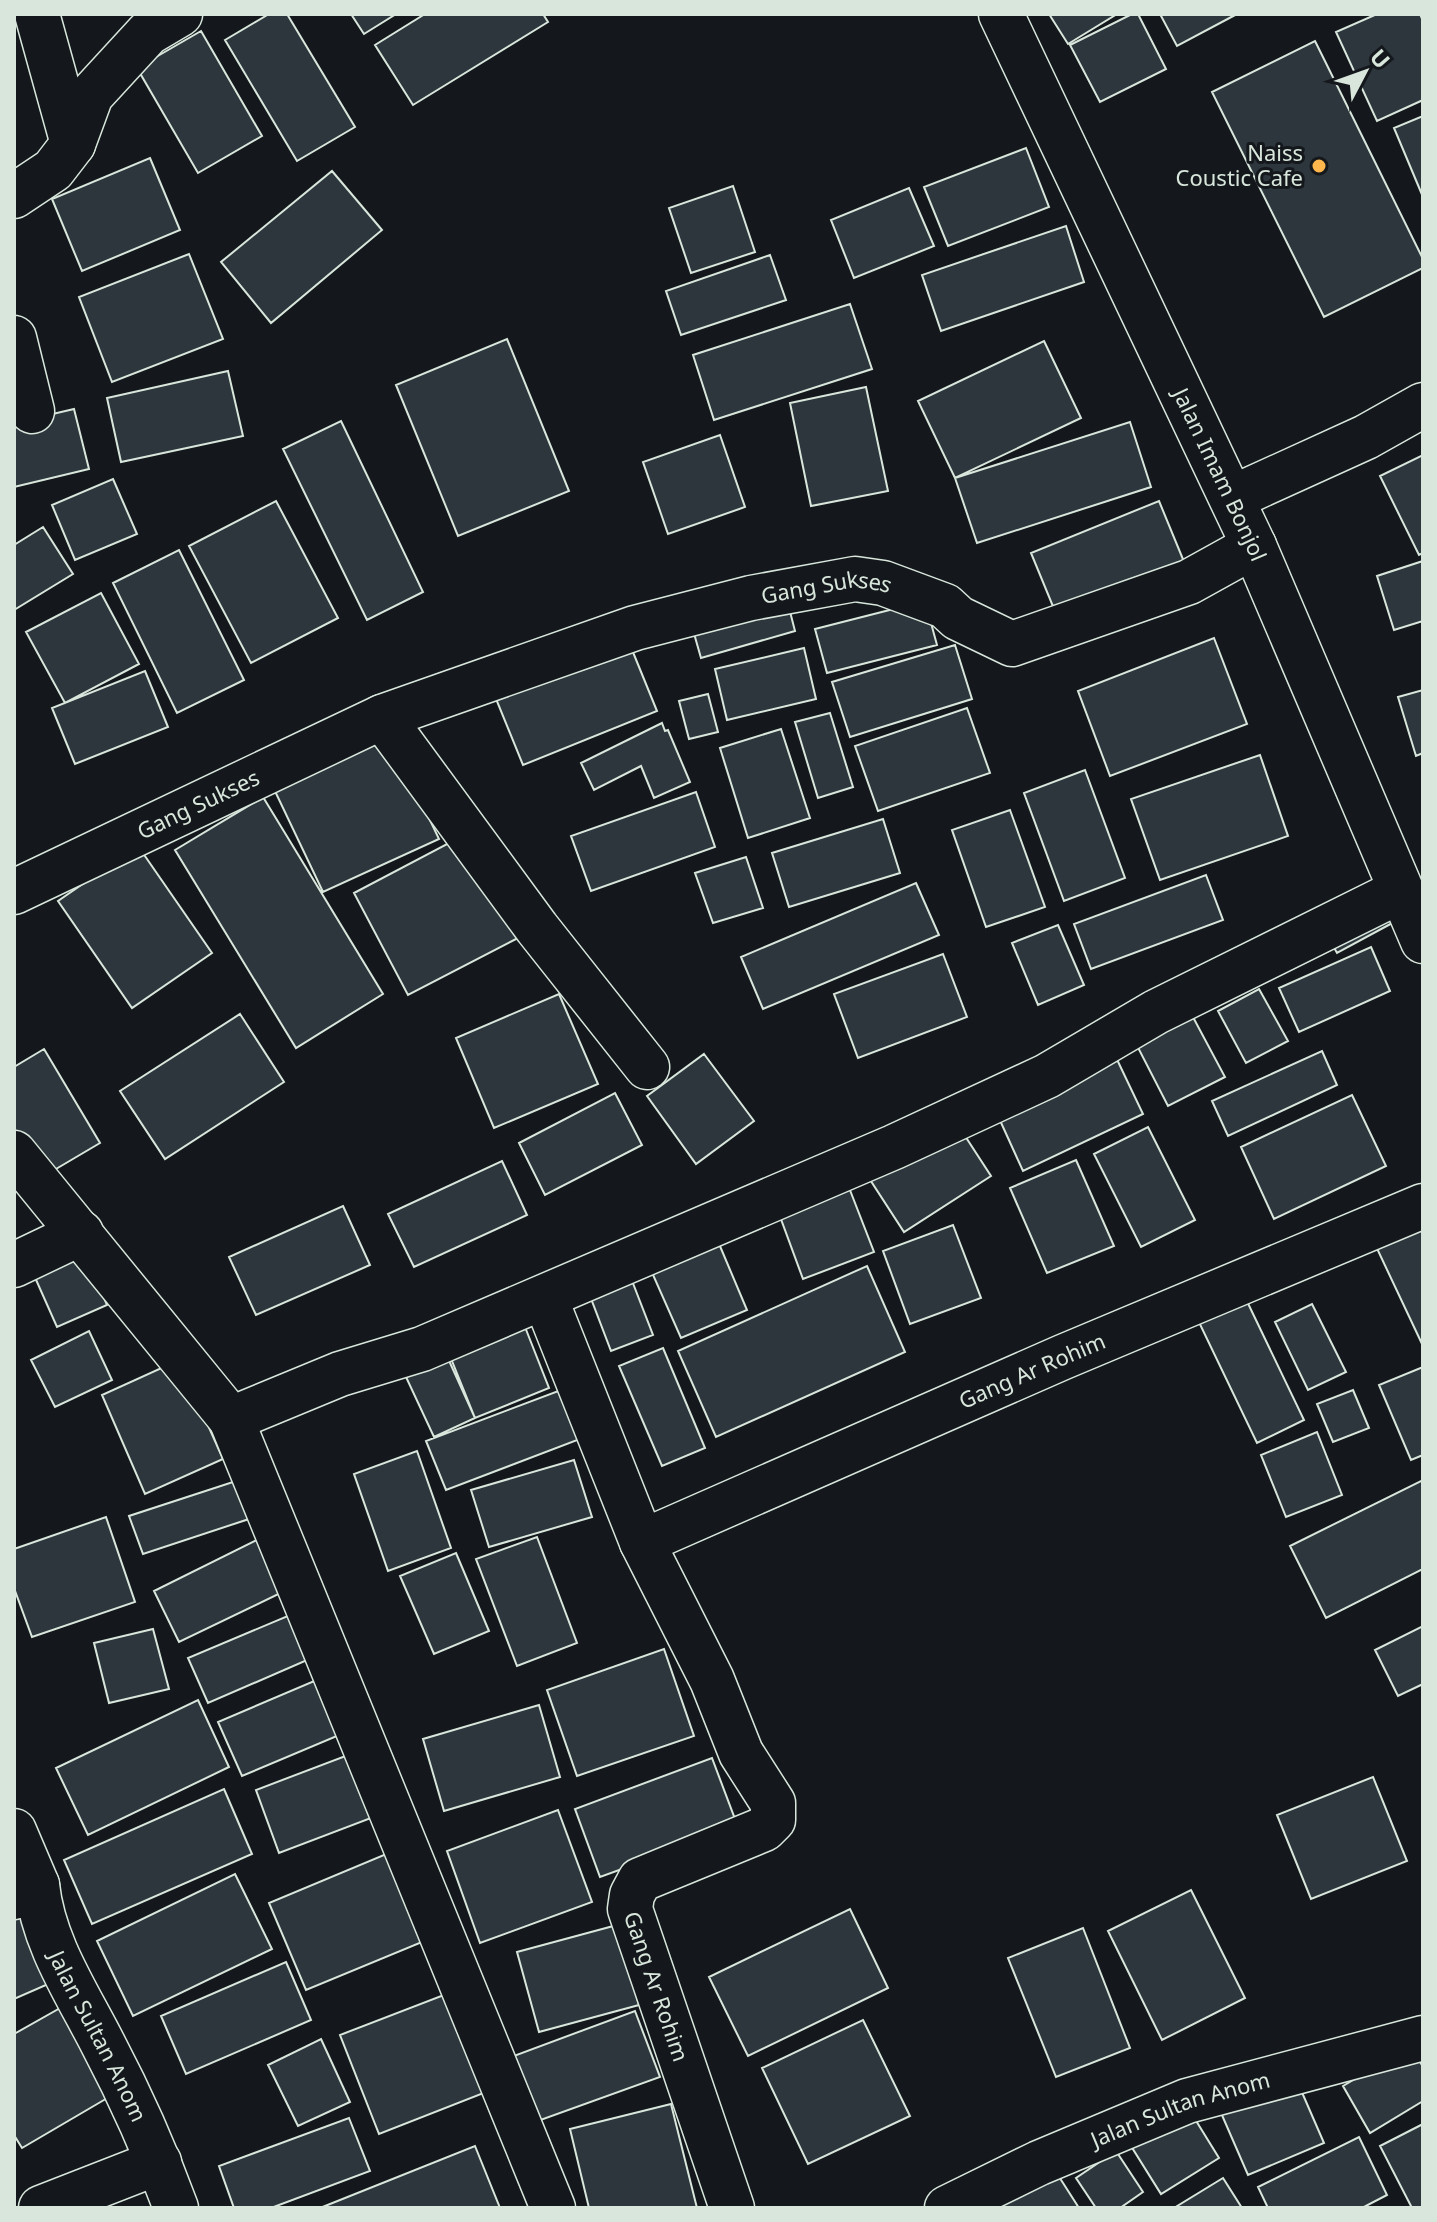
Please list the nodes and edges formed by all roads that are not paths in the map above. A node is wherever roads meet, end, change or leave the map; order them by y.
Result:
1 (37, 14) edge
2 (180, 14) edge
3 (1001, 14) edge
4 (73, 144) junction
5 (14, 196) edge
6 (14, 338) edge
7 (1423, 405) edge
8 (32, 411) dead end
9 (1232, 498) junction
10 (1254, 546) junction
11 (382, 717) junction
12 (1400, 891) junction
13 (14, 892) edge
14 (1423, 941) edge
15 (647, 1067) dead end
16 (14, 1153) edge
17 (1423, 1206) edge
18 (81, 1233) junction
19 (14, 1265) edge
20 (545, 1298) junction
21 (231, 1419) junction
22 (642, 1542) junction
23 (14, 1831) edge
24 (25, 1891) edge
25 (1423, 2038) edge
26 (159, 2162) junction
27 (41, 2208) edge
28 (176, 2208) edge
29 (553, 2208) edge
30 (732, 2208) edge
31 (947, 2208) edge

1 - 4 main road
2 - 4 main road
3 - 9 main road, Jalan Imam Bonjol
4 - 5 main road
6 - 8 main road
7 - 9 main road
9 - 10 main road, Jalan Imam Bonjol
10 - 11 main road, Gang Sukses
10 - 12 main road, Jalan Imam Bonjol
11 - 13 main road, Gang Sukses
11 - 15 main road
12 - 14 main road, Jalan Imam Bonjol
12 - 20 main road
16 - 18 main road
17 - 22 main road, Gang Ar Rohim
18 - 19 main road
18 - 21 main road
20 - 21 main road
20 - 22 main road, Gang Ar Rohim
21 - 29 main road
22 - 30 main road, Gang Ar Rohim
23 - 24 main road, Jalan Sultan Anom
24 - 26 main road, Jalan Sultan Anom
25 - 31 main road, Jalan Sultan Anom
26 - 27 main road
26 - 28 main road, Jalan Sultan Anom

